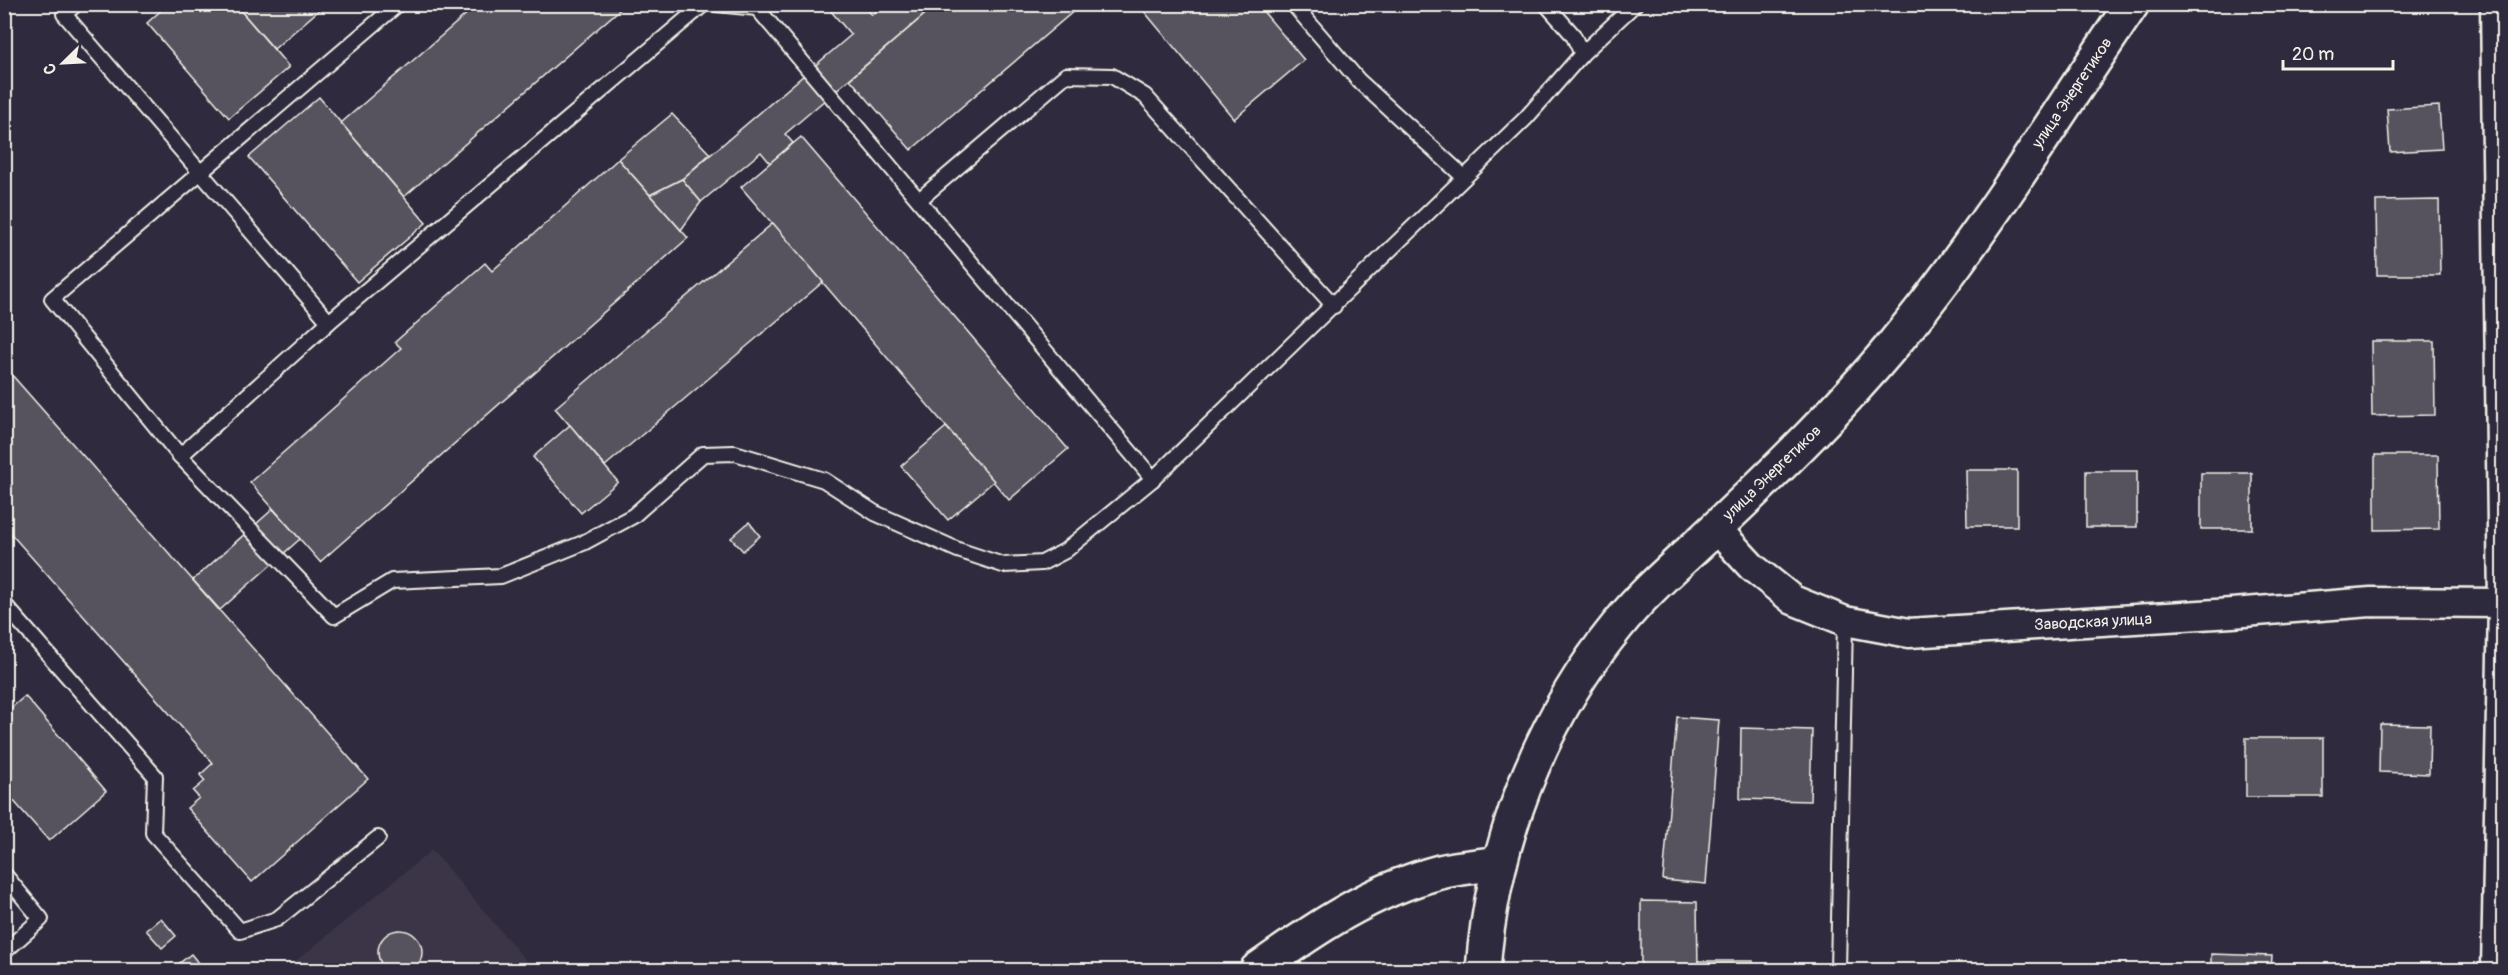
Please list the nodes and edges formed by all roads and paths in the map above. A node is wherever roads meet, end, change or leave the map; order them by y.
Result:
1 (76, 4) edge
2 (398, 4) edge
3 (704, 4) edge
4 (716, 4) edge
5 (1293, 4) edge
6 (1546, 4) edge
7 (1635, 4) edge
8 (2132, 4) edge
9 (2495, 4) edge
10 (1582, 54) junction
11 (201, 172) junction
12 (1464, 177) junction
13 (919, 200) junction
14 (1334, 306) junction
15 (329, 322) junction
16 (180, 456) junction
17 (1152, 479) junction
18 (1716, 528) junction
19 (2503, 603) edge
20 (4, 604) edge
21 (1845, 621) junction
22 (378, 838) dead end
23 (1500, 863) junction
24 (4, 874) edge
25 (4, 952) edge
26 (1257, 970) edge
27 (1483, 970) edge
28 (1838, 970) edge
29 (2496, 970) edge

1 - 11 lane
2 - 11 lane
3 - 15 lane
4 - 13 lane
5 - 12 lane
6 - 10 lane
7 - 10 lane
8 - 18 street, улица Энергетиков
9 - 19 street
10 - 12 lane
11 - 15 lane
11 - 16 lane
12 - 14 lane
13 - 14 lane
13 - 17 lane
14 - 17 lane
15 - 16 lane
16 - 17 lane
18 - 21 street, Заводская улица
18 - 23 street, улица Энергетиков
19 - 21 street, Заводская улица
19 - 29 street
20 - 22 lane
21 - 28 lane
23 - 26 street
23 - 27 street, улица Энергетиков
24 - 25 lane

